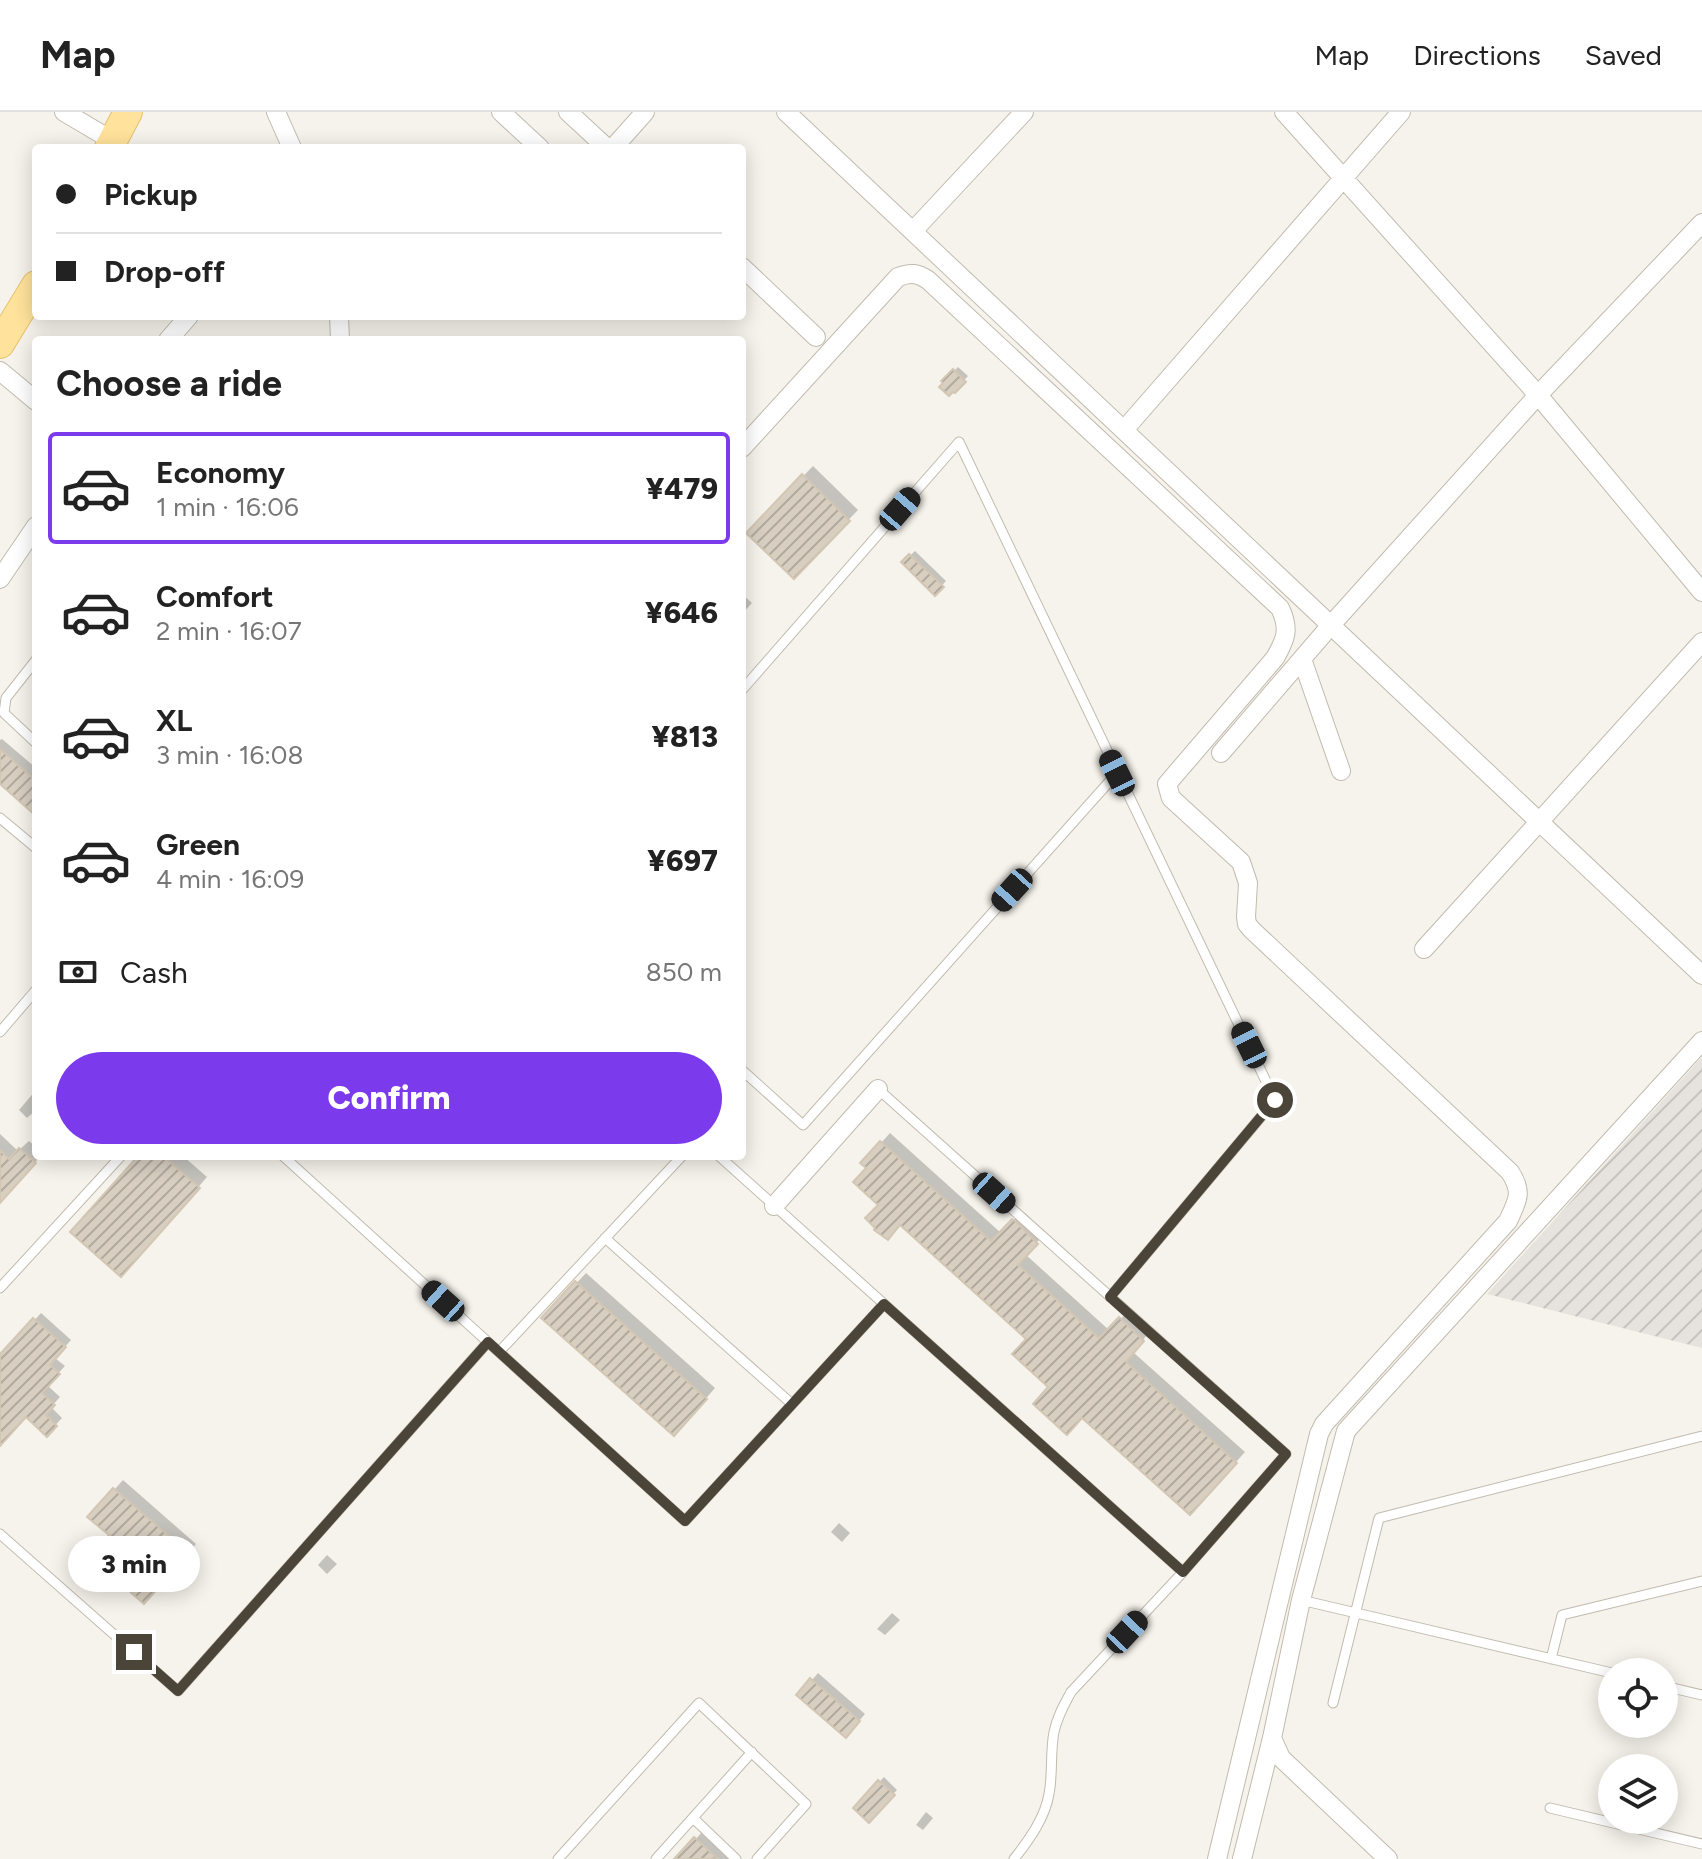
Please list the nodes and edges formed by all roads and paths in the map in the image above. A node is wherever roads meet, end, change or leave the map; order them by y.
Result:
1 (64, 112) edge
2 (128, 112) edge
3 (276, 112) edge
4 (501, 112) edge
5 (568, 112) edge
6 (645, 112) edge
7 (786, 112) edge
8 (1024, 112) edge
9 (1284, 112) edge
10 (1401, 112) edge
11 (111, 144) edge
12 (290, 144) edge
13 (536, 144) edge
14 (607, 144) edge
15 (616, 144) edge
16 (1343, 178) junction
17 (1702, 223) edge
18 (913, 231) junction
19 (746, 271) edge
20 (32, 292) edge
21 (186, 320) edge
22 (172, 336) edge
23 (816, 337) dead end
24 (0, 344) edge
25 (0, 371) edge
26 (1538, 395) junction
27 (32, 398) edge
28 (1124, 430) junction
29 (746, 444) edge
30 (32, 532) edge
31 (0, 579) edge
32 (1702, 592) edge
33 (1331, 625) junction
34 (1702, 642) edge
35 (1302, 659) junction
36 (32, 665) edge
37 (746, 685) edge
38 (32, 739) edge
39 (1221, 753) dead end
40 (1341, 771) dead end
41 (1117, 773) junction
42 (0, 818) edge
43 (1540, 822) junction
44 (32, 845) edge
45 (1424, 949) dead end
46 (1702, 975) edge
47 (32, 995) edge
48 (0, 1032) edge
49 (1702, 1041) edge
50 (746, 1074) edge
51 (878, 1089) joint
52 (117, 1160) edge
53 (287, 1160) edge
54 (678, 1160) edge
55 (723, 1160) edge
56 (774, 1206) junction
57 (605, 1238) junction
58 (0, 1288) edge
59 (1110, 1297) junction
60 (884, 1304) junction
61 (488, 1342) junction
62 (499, 1352) junction
63 (792, 1404) junction
64 (1702, 1436) edge
65 (0, 1534) edge
66 (1183, 1572) junction
67 (1702, 1581) edge
68 (1301, 1600) junction
69 (1356, 1612) junction
70 (1551, 1659) junction
71 (1598, 1670) edge
72 (1678, 1689) edge
73 (1702, 1695) edge
74 (1333, 1703) dead end
75 (1272, 1738) junction
76 (752, 1752) junction
77 (1550, 1808) dead end
78 (693, 1818) junction
79 (1702, 1844) edge
80 (558, 1859) edge
81 (656, 1859) edge
82 (736, 1859) edge
83 (757, 1859) edge
84 (1014, 1859) edge
85 (1217, 1859) edge
86 (1242, 1859) edge
87 (1388, 1859) edge

1 - 11 street
2 - 11 main road
3 - 12 street
4 - 13 street
5 - 14 street
6 - 15 street
7 - 18 street
8 - 18 street
9 - 16 street
10 - 16 street
16 - 26 street
16 - 28 street
17 - 26 street
18 - 28 street
19 - 23 street
20 - 24 main road
21 - 22 street
25 - 27 street
26 - 32 street
26 - 33 street
28 - 33 street
29 - 85 street
30 - 31 street
33 - 35 street
33 - 43 street
34 - 43 street
35 - 39 street
35 - 40 street
36 - 38 lane
37 - 41 lane
41 - 50 lane
41 - 59 lane
42 - 44 lane
43 - 45 street
43 - 46 street
47 - 48 lane
49 - 68 street
51 - 56 street
51 - 59 lane
52 - 58 lane
53 - 61 lane
54 - 57 lane
55 - 56 lane
56 - 60 lane
57 - 62 lane
57 - 63 lane
59 - 66 lane
60 - 63 lane
60 - 66 lane
61 - 62 lane
61 - 65 lane
62 - 63 lane
64 - 69 lane
66 - 84 lane
67 - 70 lane
68 - 69 lane
68 - 75 street
69 - 70 lane
69 - 74 lane
70 - 71 lane
72 - 73 lane
75 - 86 street
75 - 87 street
76 - 78 lane
76 - 80 lane
76 - 83 lane
77 - 79 lane
78 - 81 lane
78 - 82 lane

